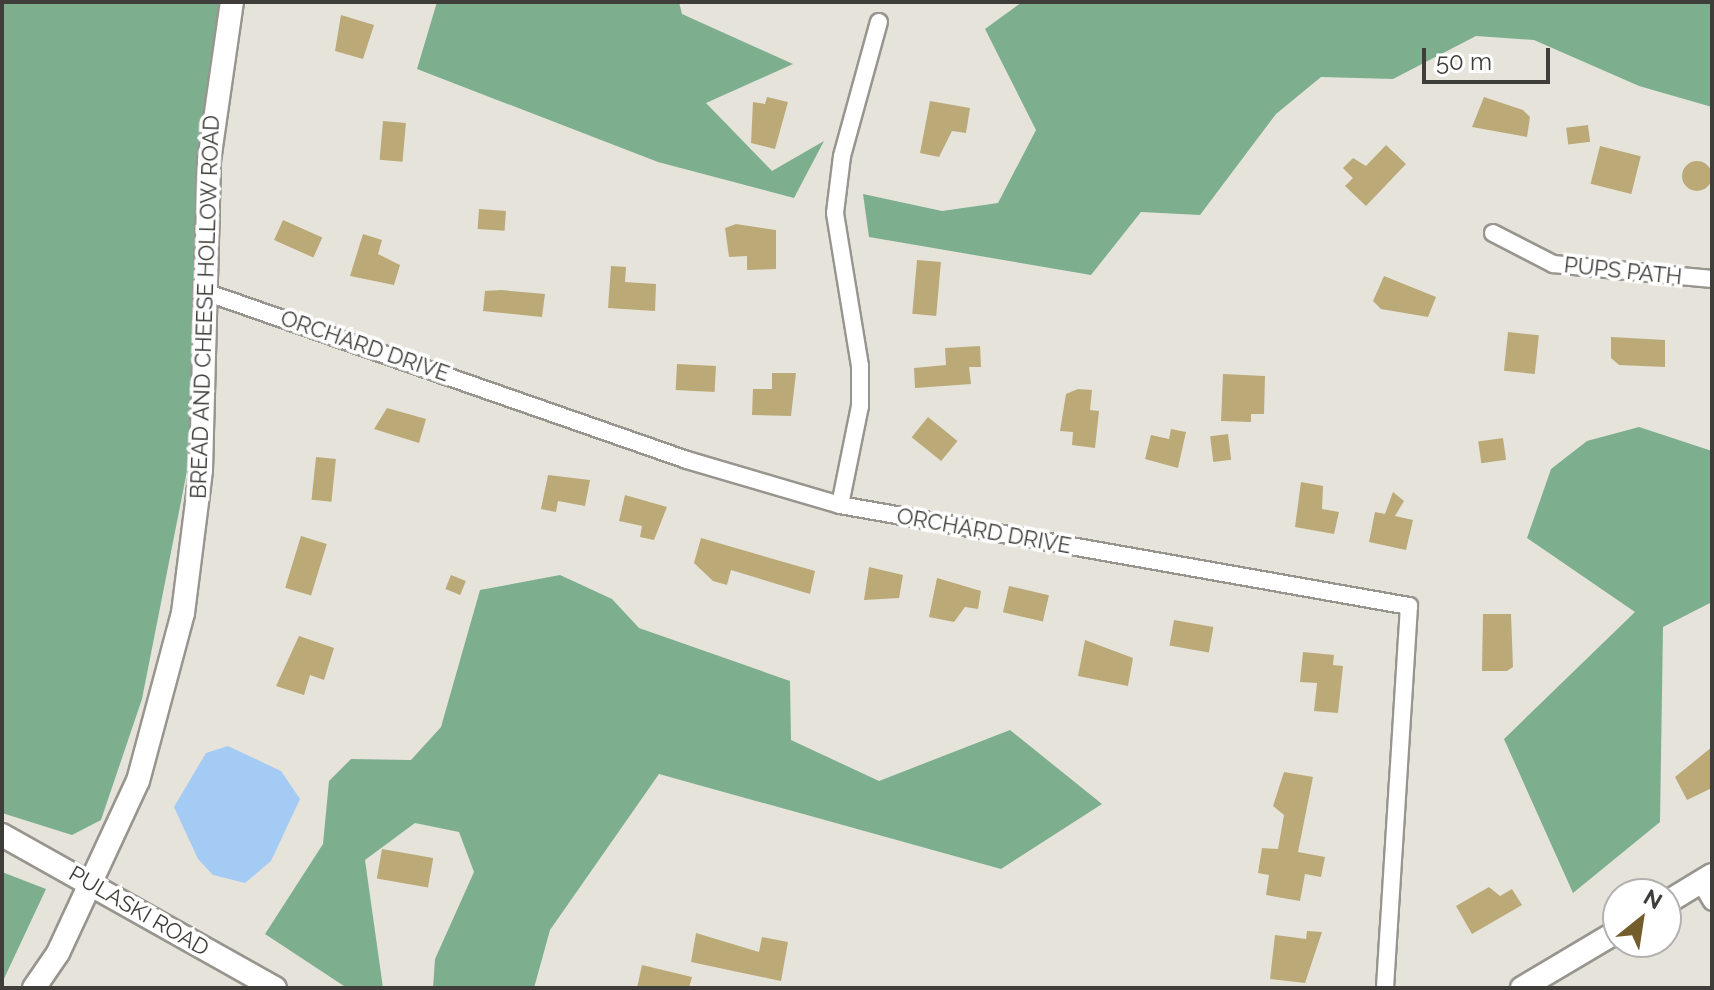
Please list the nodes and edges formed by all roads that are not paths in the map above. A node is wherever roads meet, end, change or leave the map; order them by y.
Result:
1 (232, 2) edge
2 (879, 22) dead end
3 (1493, 233) dead end
4 (1712, 279) edge
5 (208, 293) junction
6 (840, 505) junction
7 (2, 835) edge
8 (1706, 879) edge
9 (90, 884) junction
10 (1682, 893) edge
11 (1712, 902) edge
12 (1602, 940) edge
13 (34, 988) edge
14 (275, 988) edge
15 (1385, 988) edge
16 (1522, 988) edge

1 - 5 main road, BREAD AND CHEESE HOLLOW ROAD
2 - 6 street
3 - 4 street, PUPS PATH
5 - 6 street, ORCHARD DRIVE
5 - 9 main road, BREAD AND CHEESE HOLLOW ROAD
6 - 15 street, ORCHARD DRIVE
7 - 9 main road, PULASKI ROAD
8 - 10 main road
8 - 11 street
9 - 13 main road, BREAD AND CHEESE HOLLOW ROAD
9 - 14 main road, PULASKI ROAD
12 - 16 main road

